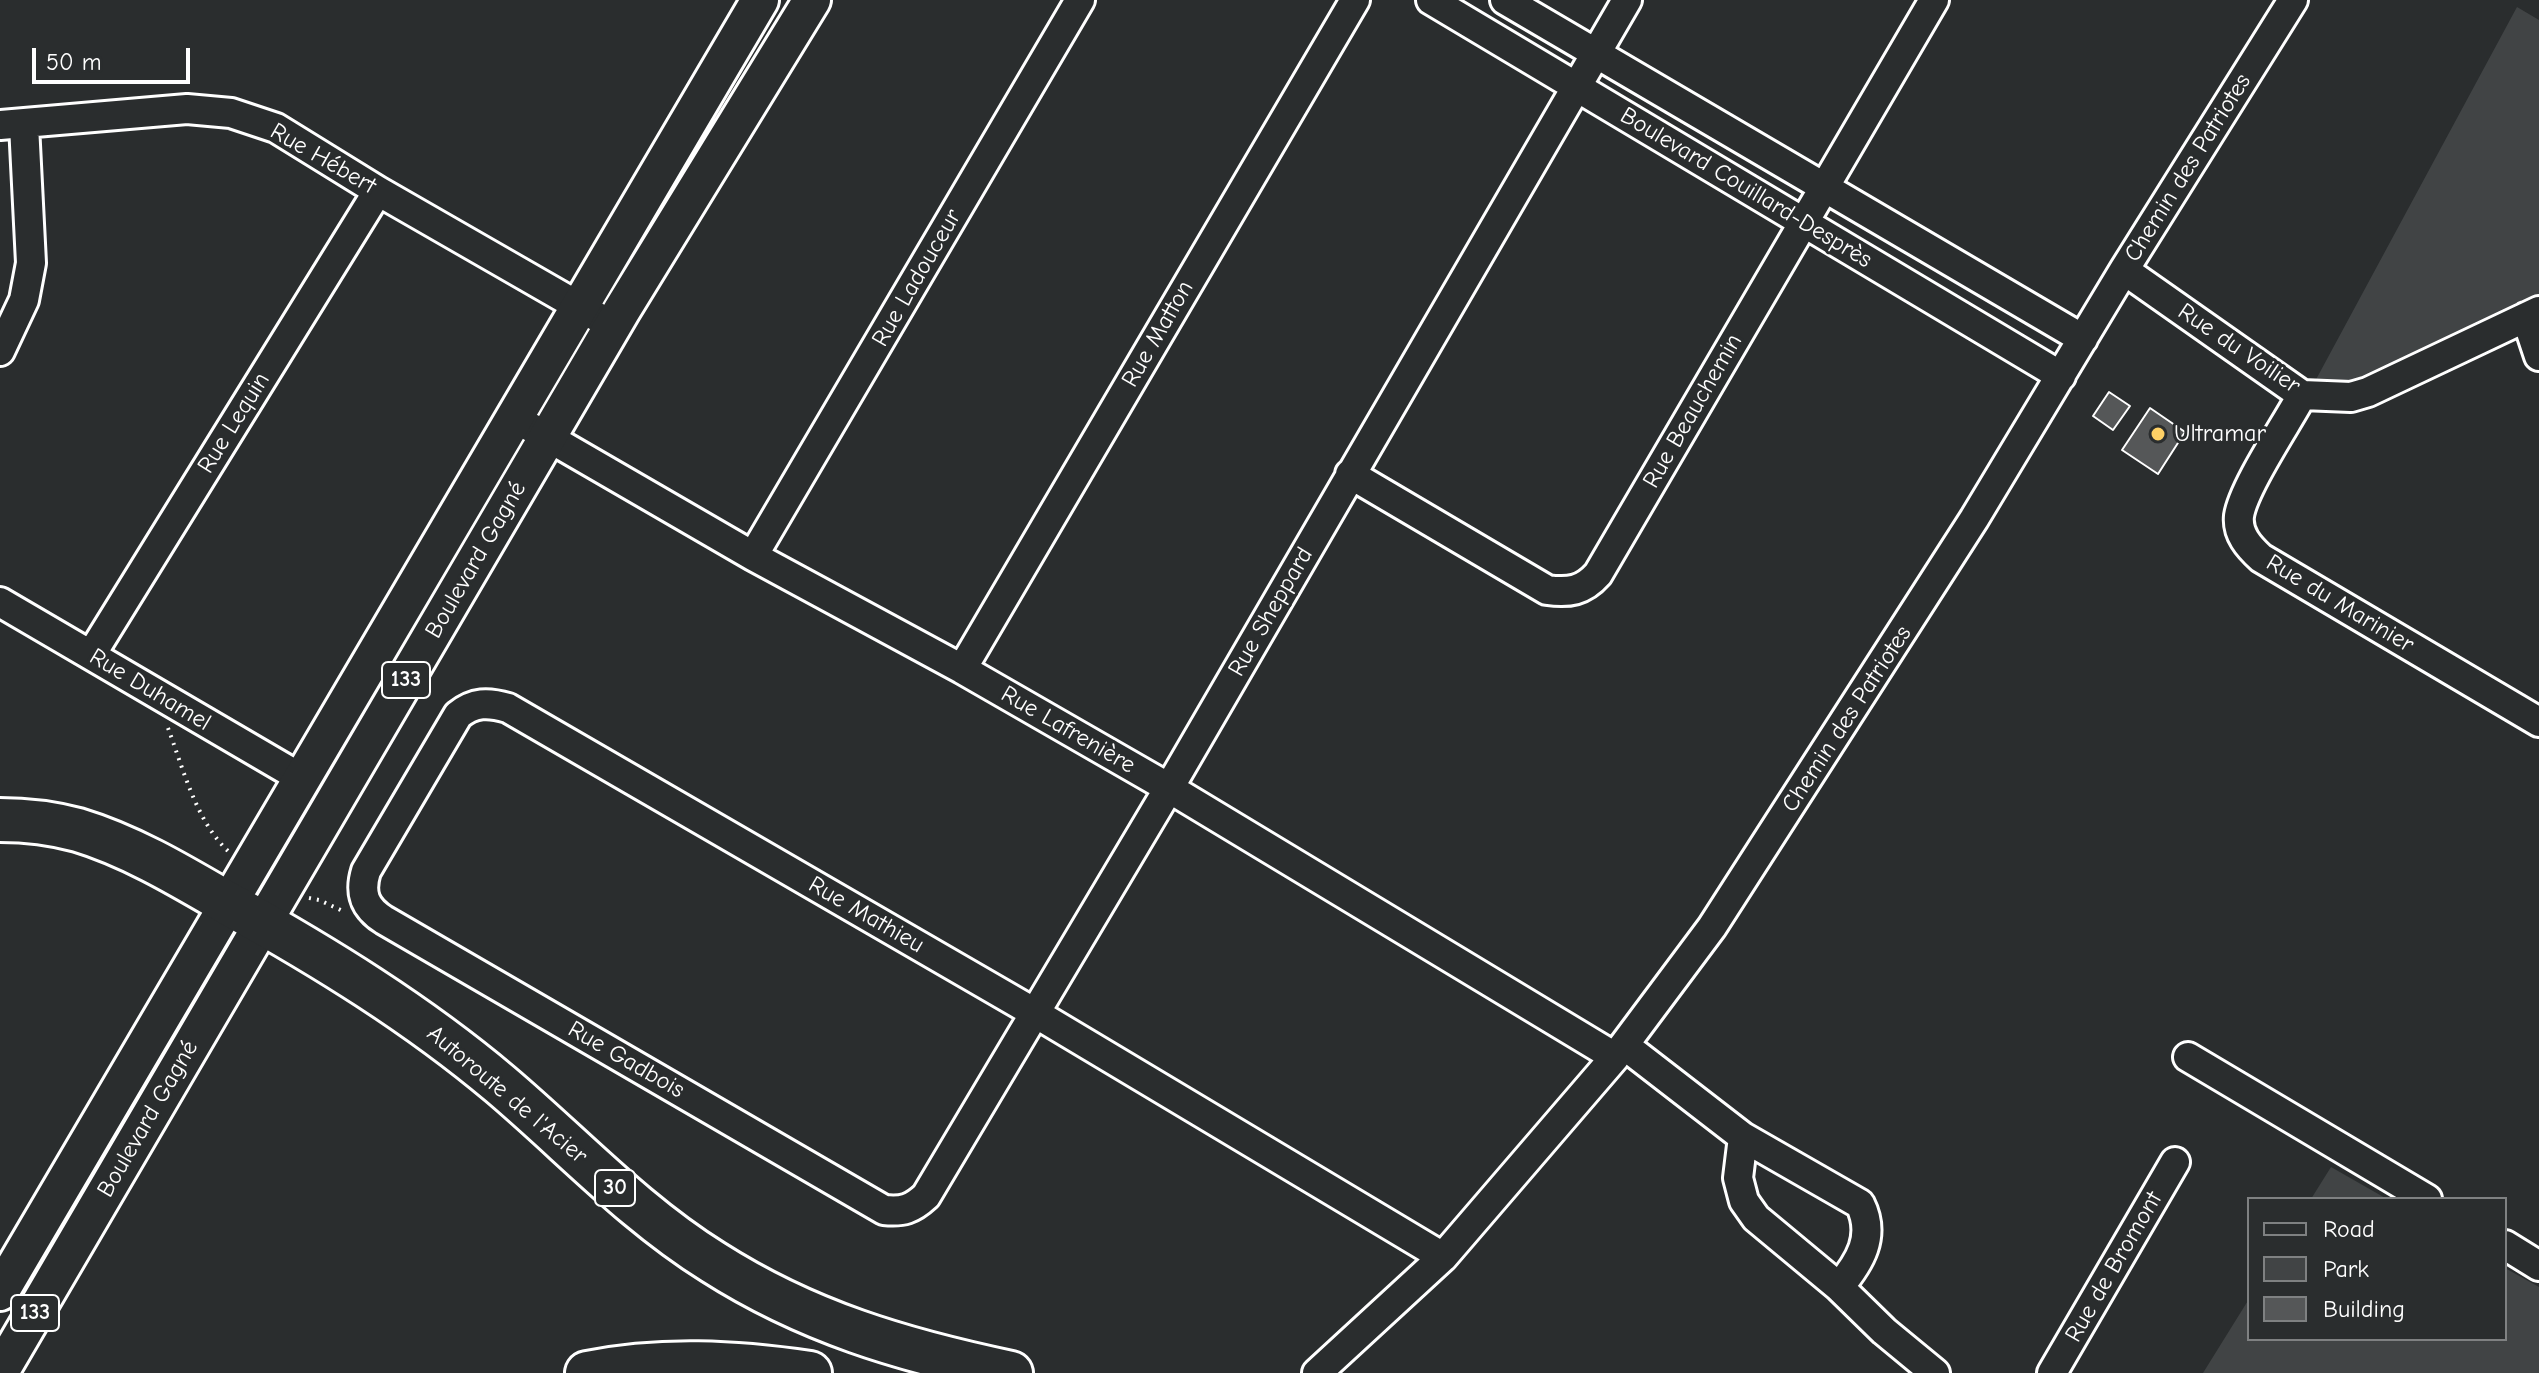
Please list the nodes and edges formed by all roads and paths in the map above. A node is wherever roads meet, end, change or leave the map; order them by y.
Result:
1 (760, 0) edge
2 (812, 0) edge
3 (1080, 0) edge
4 (1355, 0) edge
5 (1431, 0) edge
6 (1505, 0) edge
7 (1627, 0) edge
8 (1934, 0) edge
9 (2293, 0) edge
10 (1597, 52) junction
11 (1576, 87) junction
12 (12, 125) edge
13 (1826, 187) junction
14 (378, 191) junction
15 (1805, 221) junction
16 (2124, 270) junction
17 (579, 306) junction
18 (2533, 314) edge
19 (613, 326) junction
20 (2083, 339) junction
21 (0, 351) edge
22 (2539, 356) edge
23 (2061, 376) junction
24 (2302, 395) junction
25 (513, 417) junction
26 (548, 437) junction
27 (1350, 474) junction
28 (753, 556) junction
29 (0, 602) edge
30 (91, 655) junction
31 (962, 669) junction
32 (165, 719) dead end
33 (2539, 722) edge
34 (301, 778) junction
35 (1169, 788) junction
36 (0, 820) edge
37 (227, 851) dead end
38 (309, 899) dead end
39 (356, 903) junction
40 (246, 913) junction
41 (1035, 1013) junction
42 (1619, 1051) junction
43 (2188, 1057) dead end
44 (1743, 1137) junction
45 (2175, 1162) dead end
46 (2424, 1197) edge
47 (902, 1212) joint
48 (2507, 1246) edge
49 (1443, 1257) junction
50 (2539, 1266) edge
51 (1839, 1287) junction
52 (0, 1292) edge
53 (0, 1372) edge
54 (587, 1373) edge
55 (810, 1373) edge
56 (1011, 1373) edge
57 (1317, 1373) edge
58 (1935, 1373) edge
59 (2052, 1373) edge

1 - 17 main road, Boulevard Gagné / 133
2 - 19 main road, Boulevard Gagné / 133
3 - 28 street, Rue Ladouceur
4 - 31 street, Rue Matton
5 - 11 street, Boulevard Couillard-Desprès
6 - 10 street, Boulevard Couillard-Desprès
7 - 10 street, Rue Sheppard
8 - 13 street, Rue Beauchemin
9 - 16 street, Chemin des Patriotes
10 - 11 street, Rue Sheppard
10 - 13 street, Boulevard Couillard-Desprès
11 - 15 street, Boulevard Couillard-Desprès
11 - 27 street, Rue Sheppard
12 - 14 street, Rue Hébert
12 - 21 street
13 - 15 street, Rue Beauchemin
13 - 20 street, Boulevard Couillard-Desprès
14 - 17 street, Rue Hébert
14 - 30 street, Rue Lequin
15 - 23 street, Boulevard Couillard-Desprès
15 - 27 street, Rue Beauchemin
16 - 20 street, Chemin des Patriotes
16 - 24 street, Rue du Voilier
17 - 19 street, Rue Hébert
17 - 25 main road, Boulevard Gagné / 133
18 - 22 street
18 - 24 street, Rue du Voilier
19 - 26 main road, Boulevard Gagné / 133
20 - 23 street, Chemin des Patriotes
23 - 42 street, Chemin des Patriotes
24 - 33 street, Rue du Marinier
25 - 26 street, Rue Lafrenière
25 - 34 main road, Boulevard Gagné / 133
26 - 28 street, Rue Lafrenière
26 - 40 main road, Boulevard Gagné / 133
27 - 35 street, Rue Sheppard
28 - 31 street, Rue Lafrenière
29 - 30 street, Rue Duhamel
30 - 34 street, Rue Duhamel
31 - 35 street, Rue Lafrenière
32 - 37 path
34 - 40 main road, Boulevard Gagné / 133
35 - 41 street, Rue Sheppard
35 - 42 street, Rue Lafrenière
36 - 40 highway, Autoroute de l'Acier / 30
38 - 39 path
39 - 41 street, Rue Mathieu
39 - 47 street, Rue Gadbois
40 - 52 main road, Boulevard Gagné / 133
40 - 53 main road, Boulevard Gagné / 133
40 - 56 highway, Autoroute de l'Acier / 30
41 - 47 street, Rue Sheppard
41 - 49 street, Rue Mathieu
42 - 44 street
42 - 49 street, Chemin des Patriotes
43 - 46 street
44 - 51 street
44 - 51 street
45 - 59 street, Rue de Bromont
48 - 50 street
49 - 57 street, Chemin des Patriotes
51 - 58 street
54 - 55 highway

